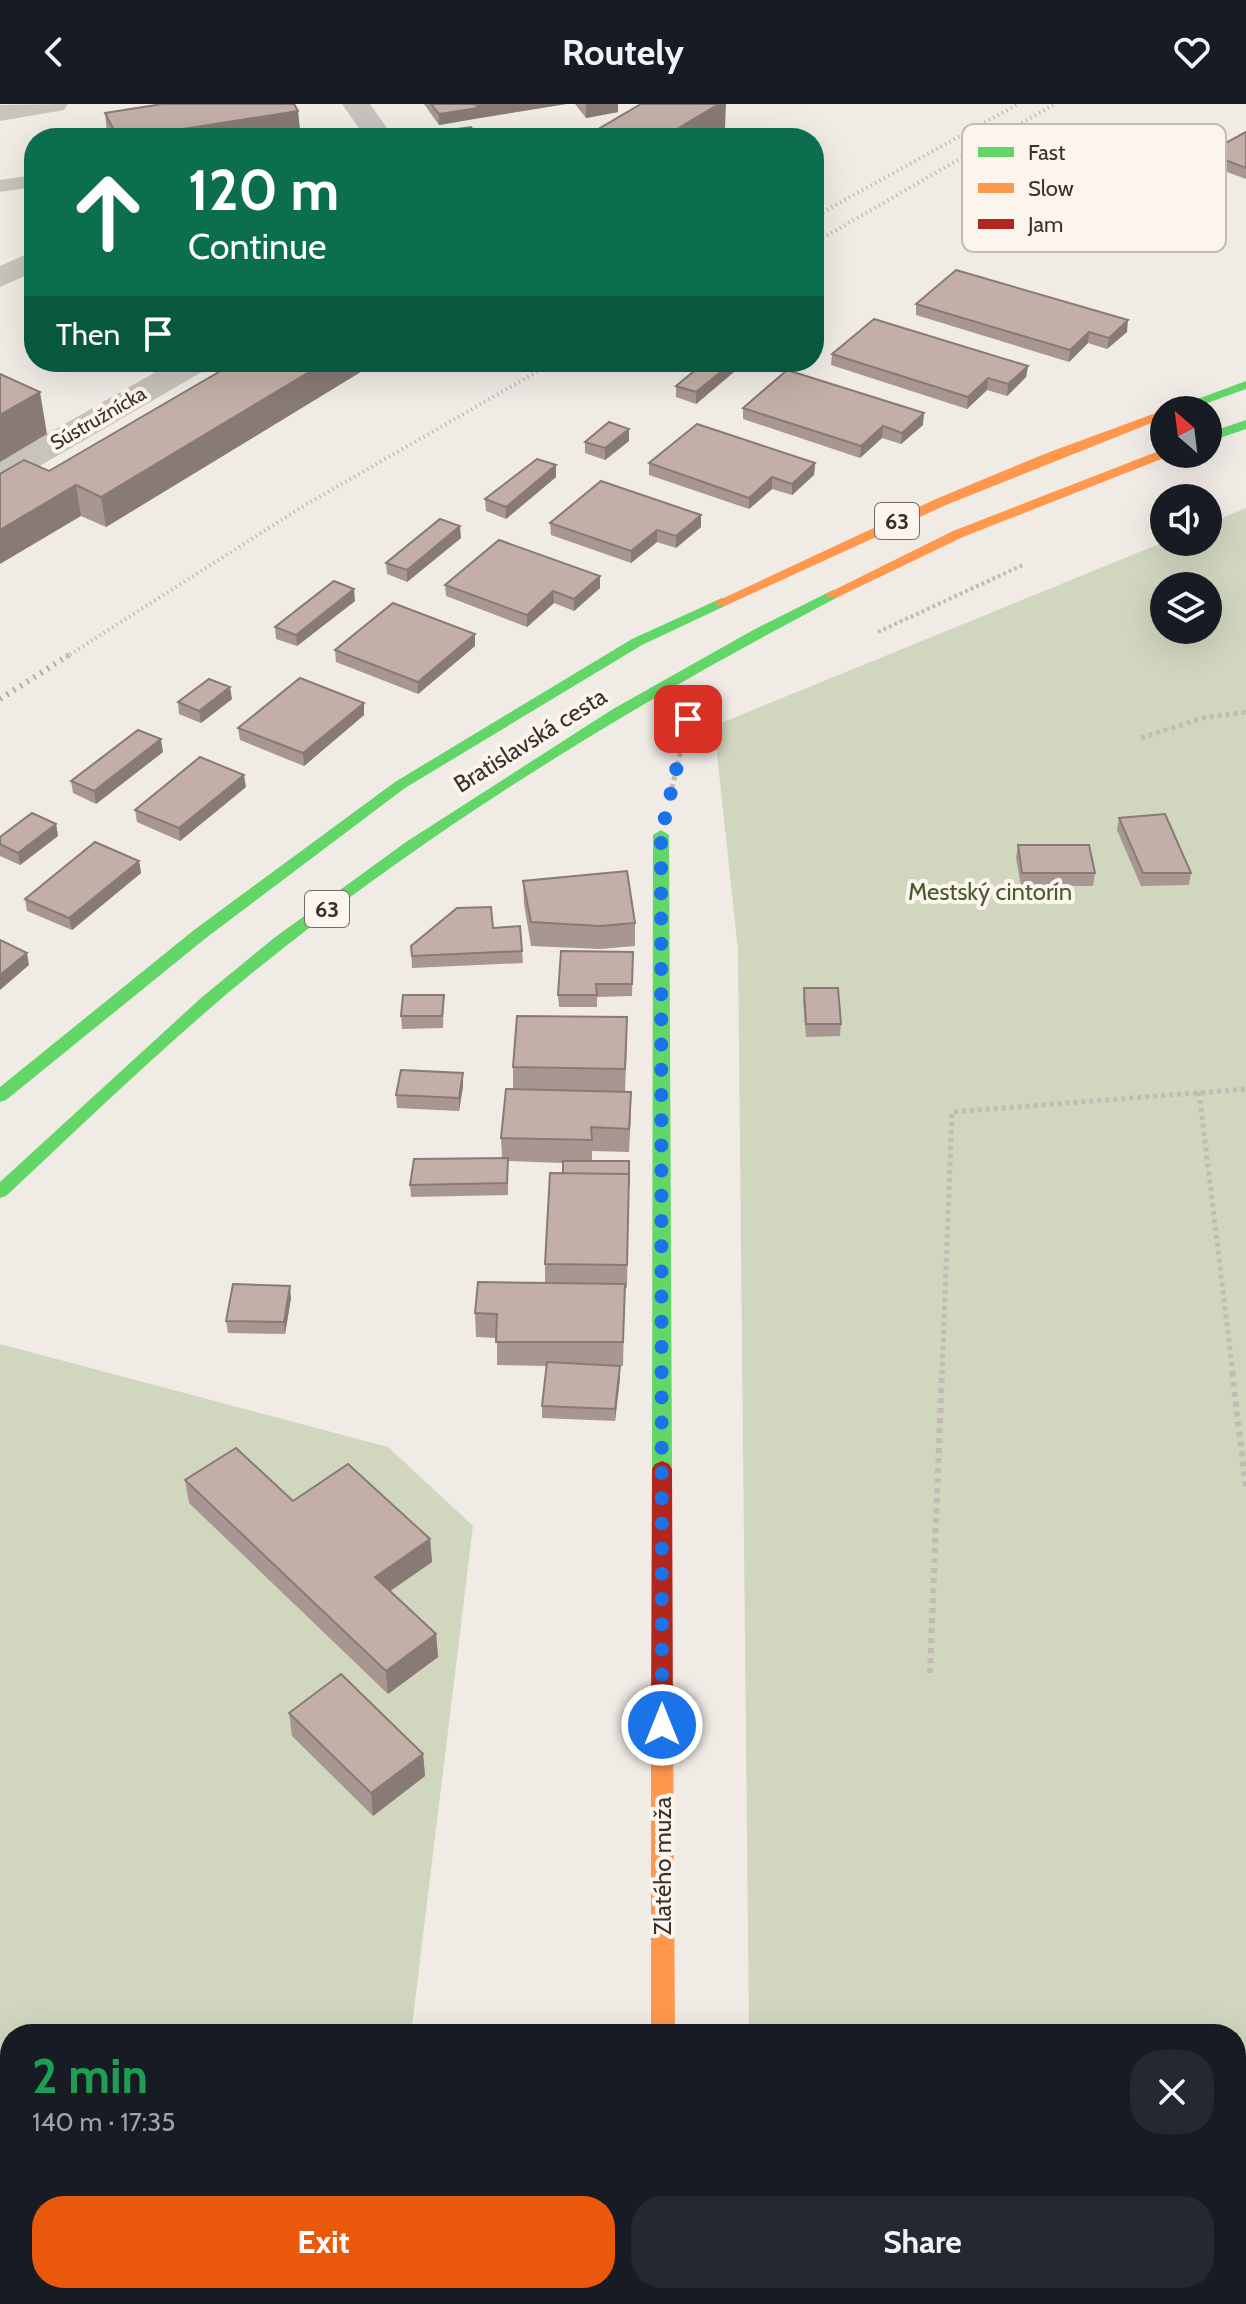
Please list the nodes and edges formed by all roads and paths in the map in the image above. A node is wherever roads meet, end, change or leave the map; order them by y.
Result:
1 (356, 104) edge
2 (0, 113) edge
3 (53, 113) edge
4 (373, 128) edge
5 (24, 182) edge
6 (0, 186) edge
7 (24, 265) edge
8 (0, 278) edge
9 (179, 372) edge
10 (1246, 385) edge
11 (1215, 396) edge
12 (1150, 419) edge
13 (1246, 424) edge
14 (1222, 433) edge
15 (1150, 458) edge
16 (0, 475) edge
17 (1034, 560) dead end
18 (876, 633) dead end
19 (1246, 712) edge
20 (688, 719) dead end
21 (1141, 738) dead end
22 (661, 835) joint
23 (1246, 1089) edge
24 (1199, 1092) junction
25 (0, 1096) edge
26 (0, 1192) edge
27 (1246, 1488) edge
28 (930, 1673) dead end
29 (663, 2024) edge

1 - 4 street
2 - 3 street
5 - 6 lane
7 - 8 street
9 - 16 street, Sústružnícka
10 - 11 main road
12 - 25 main road, Bratislavská cesta / 63
13 - 14 main road
15 - 26 main road, Bratislavská cesta / 63
17 - 18 path
19 - 21 path
20 - 22 path
22 - 29 main road, Zlatého muža
23 - 24 path
24 - 27 path
24 - 28 path

